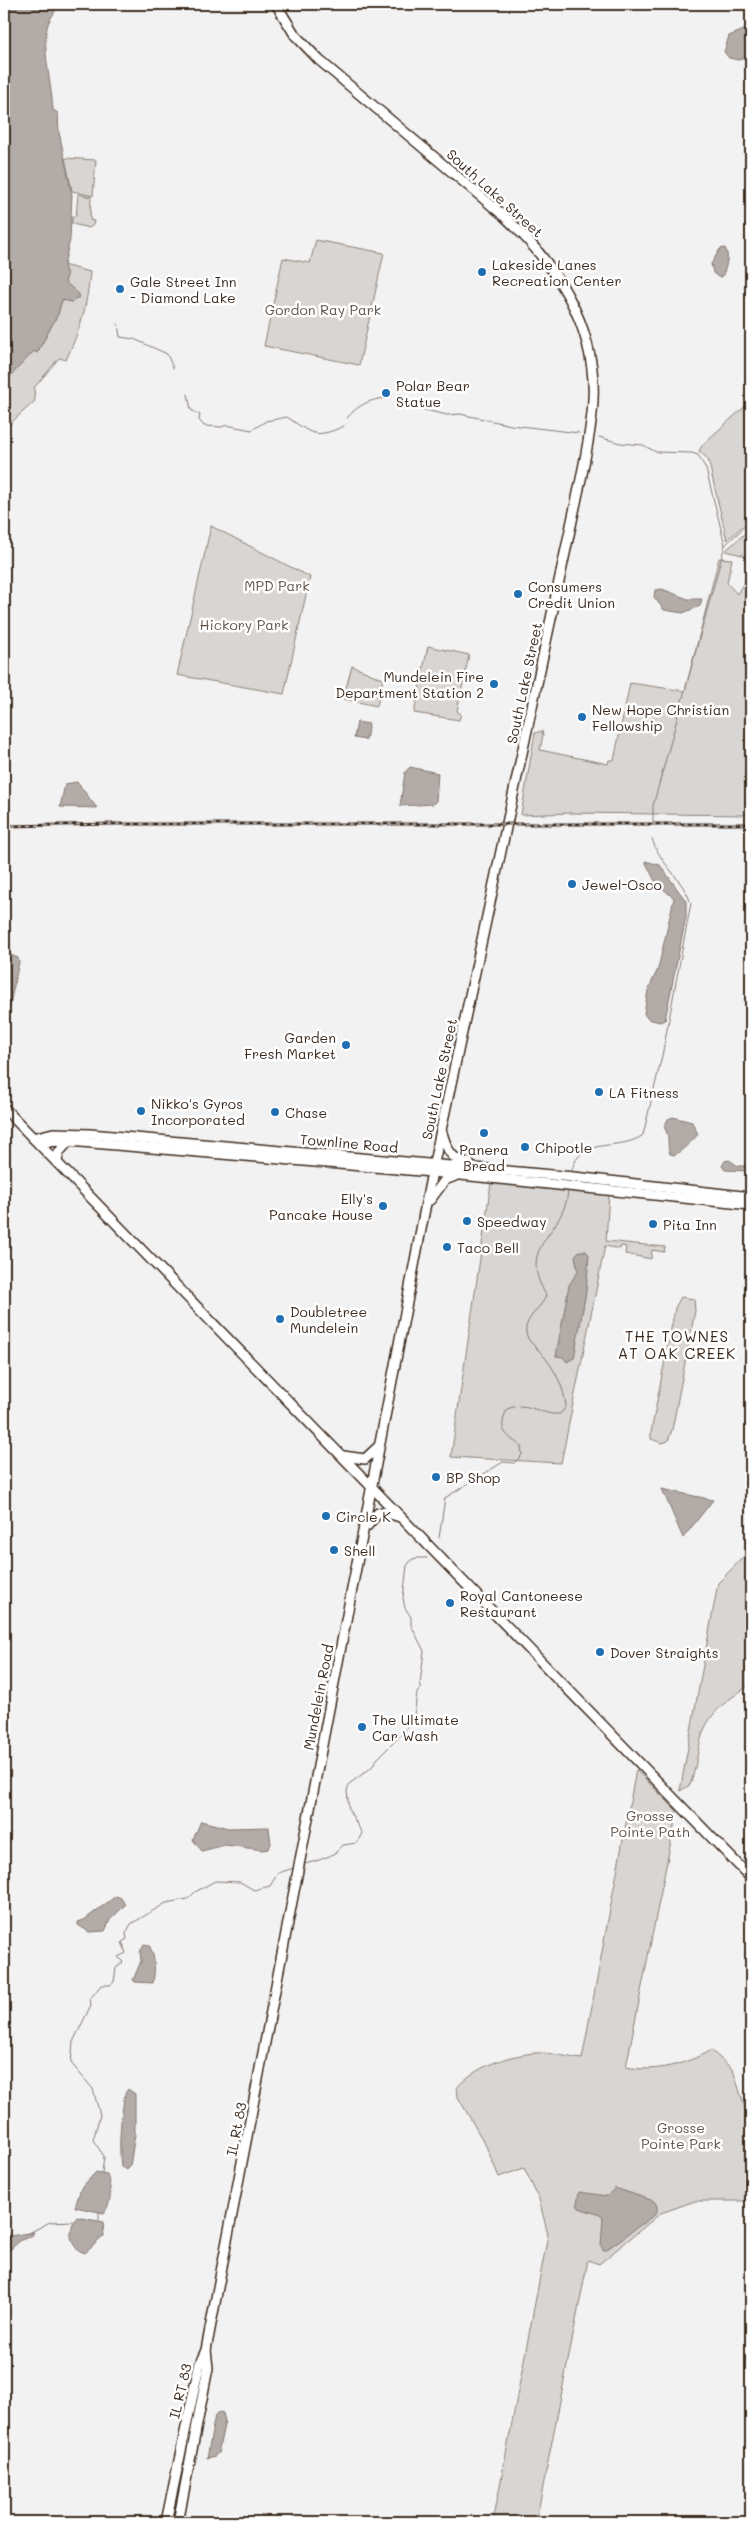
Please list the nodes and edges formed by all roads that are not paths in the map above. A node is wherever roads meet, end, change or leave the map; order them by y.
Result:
1 (276, 4) edge
2 (4, 1108) edge
3 (442, 1130) junction
4 (35, 1140) junction
5 (69, 1141) junction
6 (57, 1161) junction
7 (433, 1168) junction
8 (498, 1170) junction
9 (460, 1175) junction
10 (751, 1197) edge
11 (751, 1205) edge
12 (424, 1212) junction
13 (380, 1444) junction
14 (343, 1456) junction
15 (372, 1486) junction
16 (402, 1518) junction
17 (364, 1531) junction
18 (751, 1878) edge
19 (290, 1914) joint
20 (206, 2350) junction
21 (166, 2522) edge
22 (178, 2522) edge

1 - 3 main road, South Lake Street
2 - 4 main road
3 - 7 main road, South Lake Street
3 - 8 main road
4 - 5 main road, Townline Road
4 - 6 main road
4 - 7 main road, Townline Road
5 - 6 main road
5 - 7 main road, Townline Road
6 - 14 main road
7 - 8 main road, Townline Road
7 - 9 main road, Townline Road
7 - 12 main road, South Lake Street
8 - 10 main road, Townline Road
9 - 11 main road, Townline Road
9 - 12 main road
12 - 13 main road, South Lake Street
13 - 14 main road
13 - 15 main road, South Lake Street
14 - 15 main road
15 - 16 main road
15 - 17 main road, Mundelein Road
16 - 17 main road
16 - 18 main road
17 - 19 main road, Mundelein Road
19 - 20 main road, IL Rt 83
20 - 21 main road, IL RT 83
20 - 22 main road, IL RT 83

